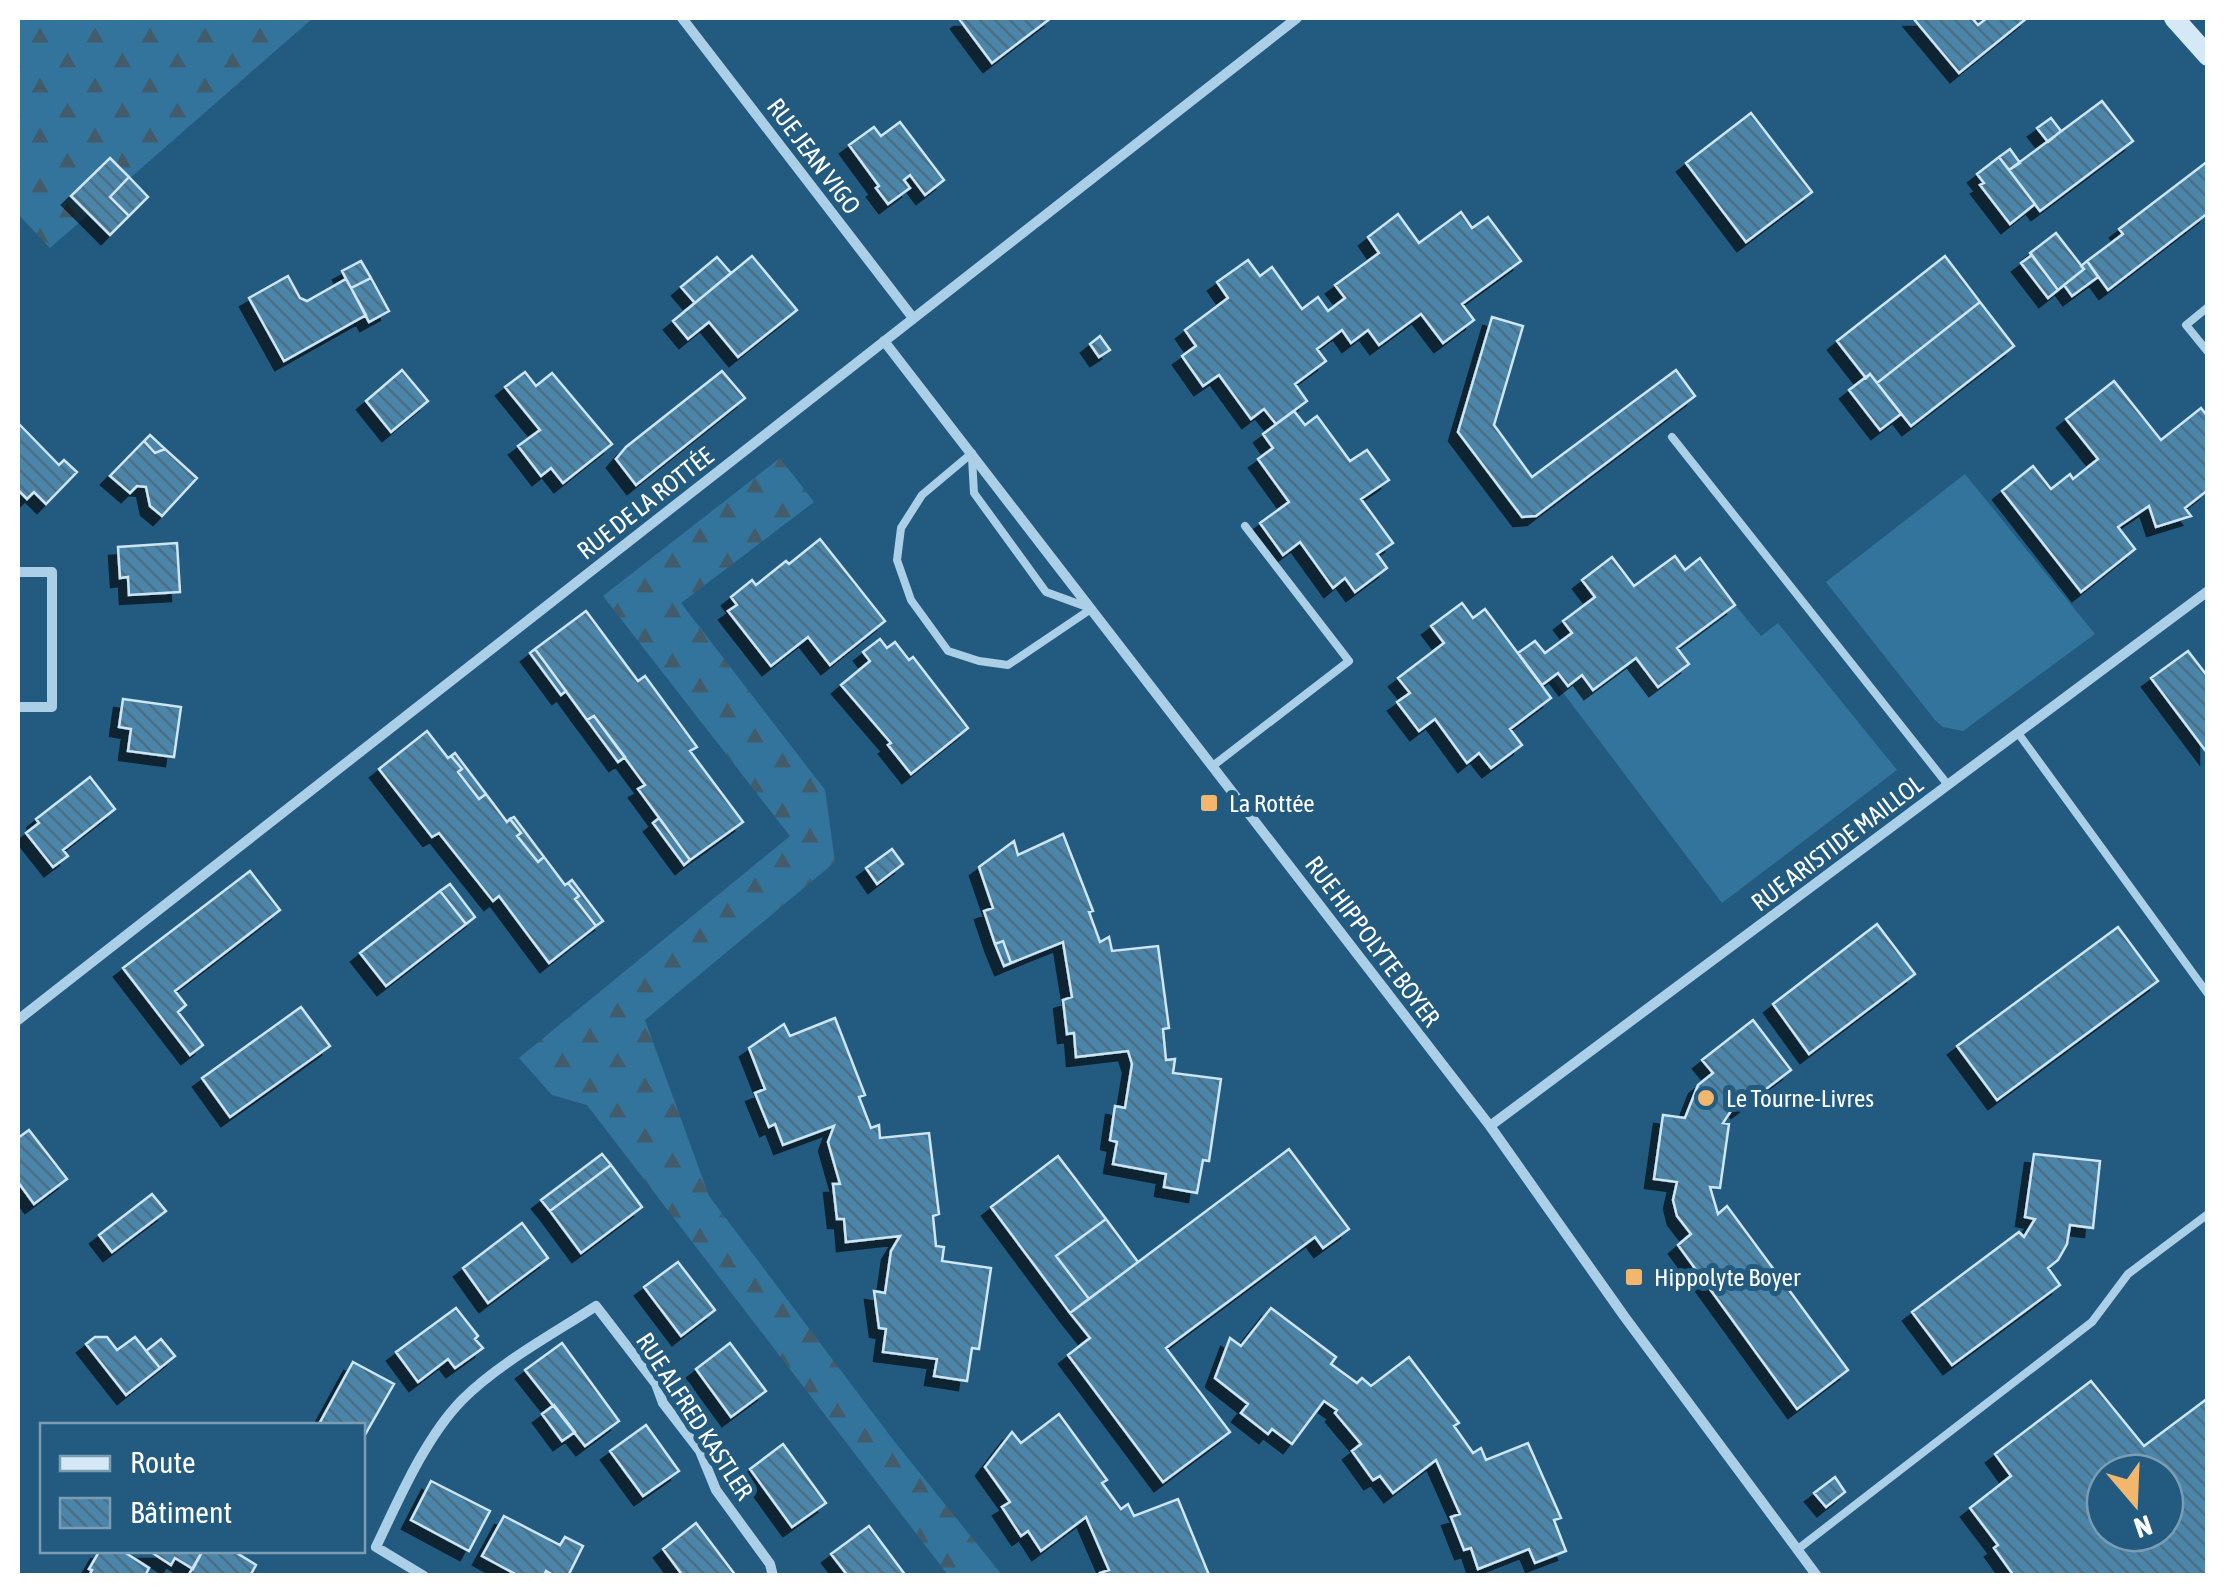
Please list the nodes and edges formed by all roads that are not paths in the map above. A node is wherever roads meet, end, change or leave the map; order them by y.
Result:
1 (682, 18) edge
2 (1297, 18) edge
3 (2174, 18) edge
4 (2208, 56) edge
5 (2208, 307) edge
6 (913, 318) junction
7 (884, 341) junction
8 (2208, 352) edge
9 (1672, 437) dead end
10 (972, 453) junction
11 (1246, 526) dead end
12 (18, 572) edge
13 (2208, 591) edge
14 (1091, 608) junction
15 (18, 706) edge
16 (2018, 733) junction
17 (1214, 765) junction
18 (1948, 785) junction
19 (2208, 994) edge
20 (18, 1020) edge
21 (1490, 1126) junction
22 (2208, 1214) edge
23 (1798, 1549) junction
24 (424, 1576) edge
25 (774, 1576) edge
26 (1817, 1576) edge

1 - 6 street, RUE JEAN VIGO
2 - 6 street, RUE DE LA ROTTÉE
3 - 4 street
5 - 8 lane
6 - 7 street, RUE DE LA ROTTÉE
7 - 10 street, RUE HIPPOLYTE BOYER
7 - 20 street, RUE DE LA ROTTÉE
9 - 18 lane
10 - 14 street, RUE HIPPOLYTE BOYER
10 - 14 lane
10 - 14 lane
11 - 17 lane
12 - 15 street
13 - 16 street, RUE ARISTIDE MAILLOL
14 - 17 street, RUE HIPPOLYTE BOYER
16 - 18 street, RUE ARISTIDE MAILLOL
16 - 19 lane
17 - 21 street, RUE HIPPOLYTE BOYER
18 - 21 street, RUE ARISTIDE MAILLOL
21 - 23 street, RUE HIPPOLYTE BOYER
22 - 23 lane
23 - 26 street, RUE HIPPOLYTE BOYER
24 - 25 street, RUE ALFRED KASTLER

